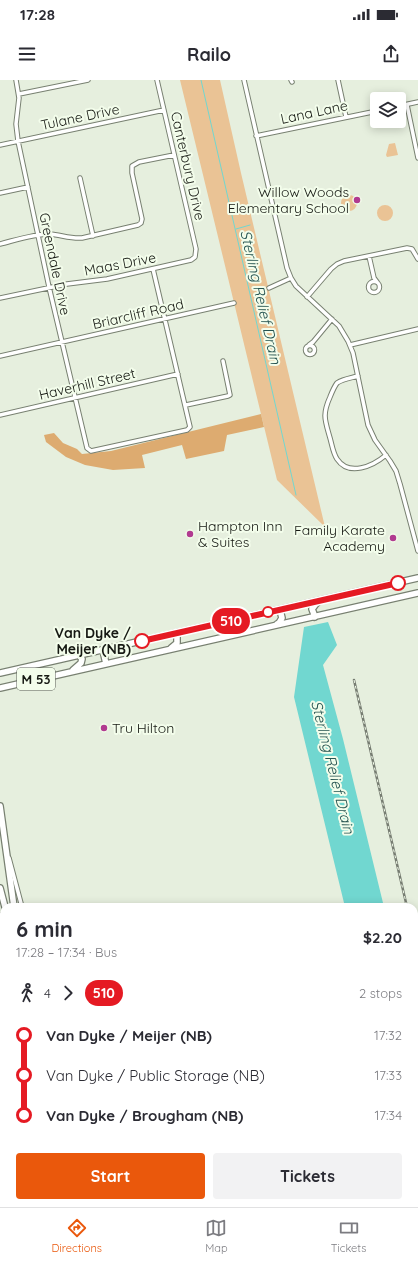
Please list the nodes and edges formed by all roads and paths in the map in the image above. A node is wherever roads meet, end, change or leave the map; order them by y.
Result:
1 (16, 80) edge
2 (63, 80) edge
3 (88, 80) edge
4 (157, 80) edge
5 (244, 80) edge
6 (338, 80) edge
7 (64, 85) junction
8 (19, 94) junction
9 (418, 102) edge
10 (407, 105) joint
11 (164, 110) junction
12 (370, 112) edge
13 (346, 117) junction
14 (256, 136) junction
15 (18, 141) junction
16 (0, 145) edge
17 (174, 155) junction
18 (418, 158) edge
19 (80, 178) dead end
20 (28, 187) junction
21 (0, 193) edge
22 (38, 236) junction
23 (93, 236) junction
24 (0, 244) edge
25 (369, 256) junction
26 (195, 257) joint
27 (418, 259) edge
28 (153, 269) junction
29 (291, 278) junction
30 (375, 281) dead end
31 (49, 288) junction
32 (270, 288) dead end
33 (307, 297) junction
34 (0, 298) edge
35 (234, 303) dead end
36 (165, 319) junction
37 (332, 319) junction
38 (418, 329) edge
39 (62, 342) junction
40 (313, 342) junction
41 (309, 345) junction
42 (350, 345) junction
43 (315, 347) junction
44 (0, 356) edge
45 (223, 360) dead end
46 (178, 374) junction
47 (358, 376) junction
48 (75, 398) junction
49 (186, 405) junction
50 (0, 415) edge
51 (386, 455) junction
52 (418, 551) edge
53 (418, 578) edge
54 (418, 593) edge
55 (319, 601) junction
56 (280, 610) junction
57 (315, 617) junction
58 (275, 626) junction
59 (177, 633) junction
60 (111, 648) junction
61 (169, 649) junction
62 (79, 654) junction
63 (106, 664) junction
64 (71, 672) junction
65 (0, 673) edge
66 (0, 688) edge
67 (0, 806) edge
68 (2, 824) edge
69 (5, 843) junction
70 (0, 888) edge
71 (4, 903) edge
72 (13, 903) edge
73 (21, 903) edge

1 - 8 street, Greendale Drive
2 - 7 street
3 - 7 street
4 - 11 street, Canterbury Drive
5 - 14 street
6 - 13 street
7 - 8 street
8 - 15 street, Greendale Drive
9 - 10 street
10 - 18 street
11 - 15 street, Tulane Drive
11 - 17 street, Canterbury Drive
12 - 13 street, Lana Lane
13 - 14 street, Lana Lane
14 - 29 street
15 - 16 street, Tulane Drive
15 - 20 street, Greendale Drive
17 - 23 street
17 - 26 street, Canterbury Drive
19 - 23 street
20 - 21 street
20 - 22 street, Greendale Drive
22 - 23 street
22 - 24 street
22 - 31 street, Greendale Drive
25 - 27 street
25 - 30 street
25 - 33 street
26 - 28 street, Maas Drive
28 - 31 street, Maas Drive
28 - 36 street
29 - 32 street
29 - 33 street
31 - 34 street, Maas Drive
31 - 39 street, Greendale Drive
33 - 37 street
35 - 36 street, Briarcliff Road
36 - 39 street, Briarcliff Road
36 - 46 street
37 - 40 street
37 - 42 street
38 - 42 street
39 - 44 street, Briarcliff Road
39 - 48 street, Greendale Drive
40 - 41 street
40 - 43 street
41 - 43 street
41 - 43 street
42 - 47 street
45 - 49 street
46 - 48 street, Haverhill Street
46 - 49 street
47 - 51 street
47 - 51 street
48 - 49 street, Greendale Drive
48 - 50 street, Haverhill Street
51 - 52 street
53 - 55 main road, M 53
54 - 57 main road, M 53
55 - 56 main road, M 53
55 - 57 main road
56 - 58 main road
56 - 59 main road, M 53
57 - 58 main road, M 53
58 - 61 main road, M 53
59 - 60 main road, M 53
59 - 61 main road
60 - 62 main road, M 53
60 - 63 main road
61 - 63 main road, M 53
62 - 64 main road
62 - 65 main road, M 53
63 - 64 main road, M 53
64 - 66 main road, M 53
67 - 68 main road
68 - 69 main road
69 - 72 main road
69 - 73 street
70 - 71 main road

